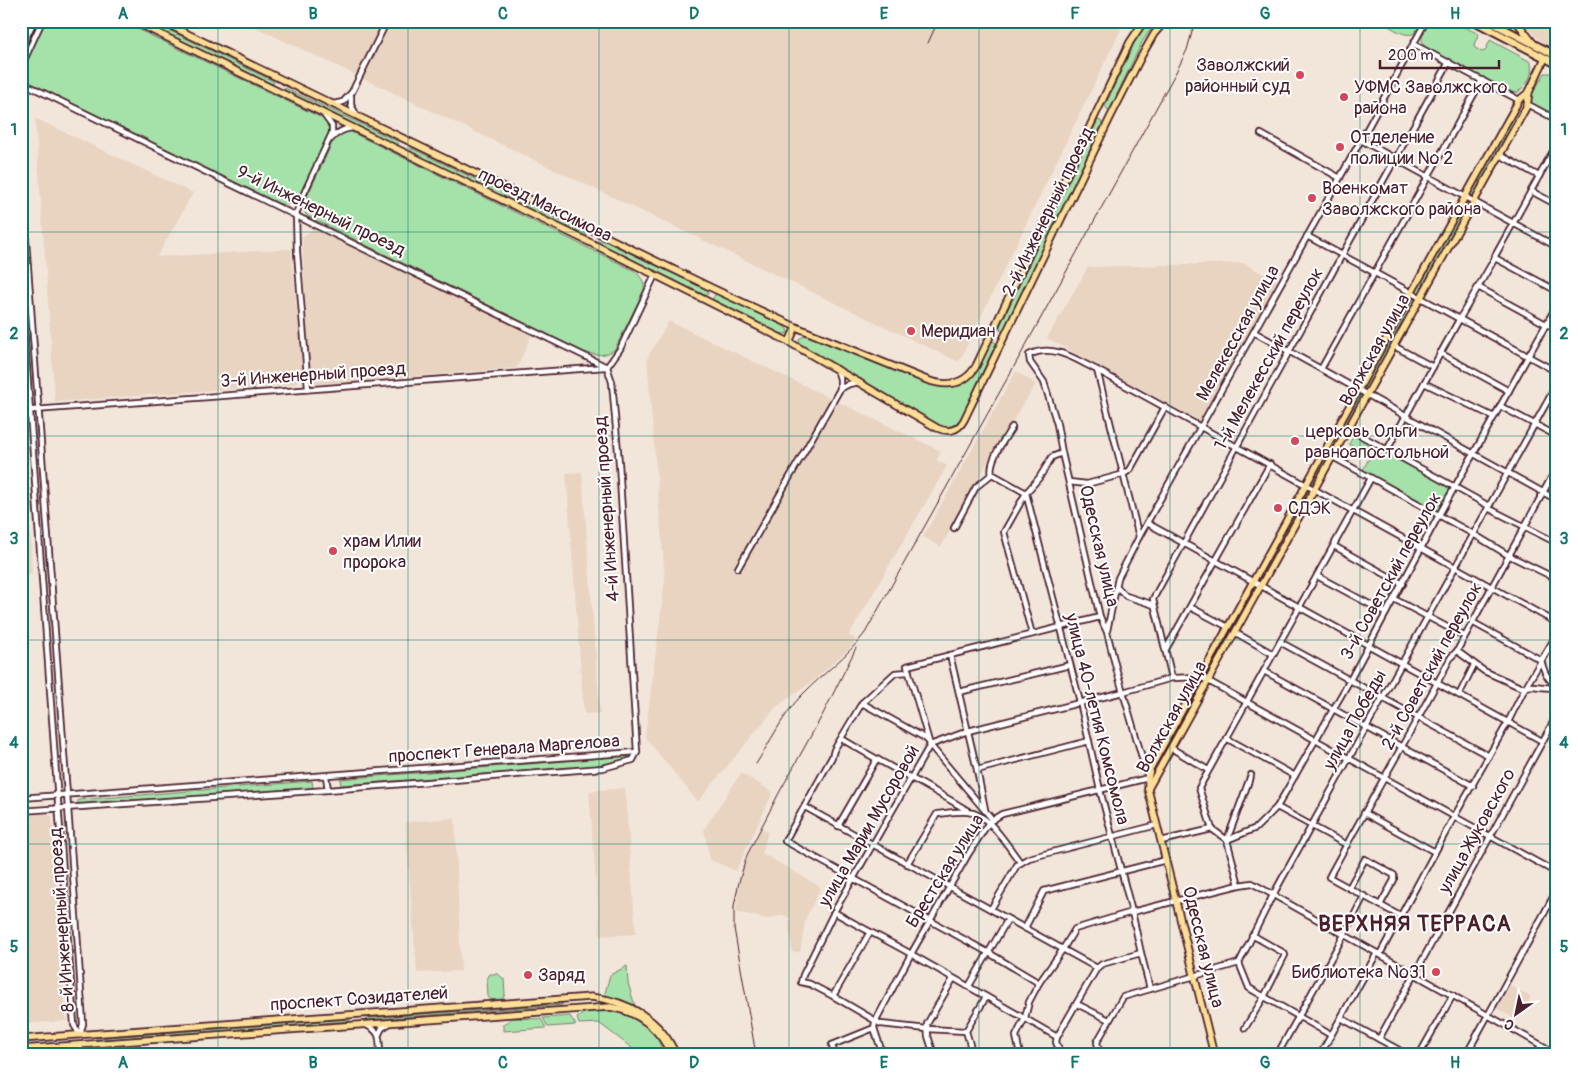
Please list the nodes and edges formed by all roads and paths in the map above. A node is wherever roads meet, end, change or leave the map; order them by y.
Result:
1 (34, 21) edge
2 (42, 21) edge
3 (133, 21) edge
4 (161, 21) edge
5 (387, 21) edge
6 (1144, 21) edge
7 (1165, 21) edge
8 (1426, 21) edge
9 (1474, 21) edge
10 (1488, 21) edge
11 (1516, 21) edge
12 (1413, 44) junction
13 (1536, 45) junction
14 (21, 48) edge
15 (1547, 55) junction
16 (1557, 56) edge
17 (1449, 62) junction
18 (1557, 64) edge
19 (21, 67) edge
20 (281, 79) junction
21 (1482, 80) junction
22 (21, 82) edge
23 (275, 91) junction
24 (352, 92) junction
25 (1528, 92) junction
26 (1519, 100) junction
27 (331, 104) junction
28 (1527, 104) junction
29 (1098, 111) junction
30 (324, 114) junction
31 (357, 116) junction
32 (1110, 118) junction
33 (1557, 120) edge
34 (352, 128) junction
35 (1262, 134) dead end
36 (1362, 140) junction
37 (409, 141) junction
38 (329, 142) junction
39 (1557, 144) edge
40 (403, 153) junction
41 (1500, 155) junction
42 (1395, 159) junction
43 (1547, 162) junction
44 (1557, 167) edge
45 (21, 173) edge
46 (1539, 176) junction
47 (1428, 177) junction
48 (1340, 178) junction
49 (1531, 191) junction
50 (1466, 197) junction
51 (1474, 202) junction
52 (1557, 205) edge
53 (296, 215) junction
54 (1513, 223) junction
55 (596, 233) junction
56 (1307, 236) junction
57 (591, 244) junction
58 (1557, 247) edge
59 (1342, 255) junction
60 (1496, 258) junction
61 (1375, 272) junction
62 (655, 275) junction
63 (21, 286) edge
64 (1478, 287) junction
65 (714, 289) junction
66 (1557, 291) edge
67 (1412, 292) junction
68 (1421, 297) junction
69 (708, 302) junction
70 (1557, 305) edge
71 (1460, 318) junction
72 (1547, 324) junction
73 (796, 327) junction
74 (1557, 329) edge
75 (993, 332) junction
76 (1254, 332) junction
77 (1003, 337) junction
78 (789, 342) junction
79 (1394, 346) junction
80 (1289, 351) junction
81 (1440, 353) junction
82 (1528, 356) junction
83 (976, 366) joint
84 (608, 367) junction
85 (1433, 367) junction
86 (837, 369) junction
87 (1321, 369) junction
88 (1097, 370) junction
89 (1557, 372) edge
90 (859, 382) junction
91 (1424, 383) junction
92 (1557, 384) edge
93 (308, 388) junction
94 (840, 390) junction
95 (1358, 390) junction
96 (1509, 391) junction
97 (1368, 395) junction
98 (1500, 406) junction
99 (1165, 407) junction
100 (31, 410) junction
101 (39, 410) junction
102 (21, 411) edge
103 (1406, 416) junction
104 (1494, 417) junction
105 (1535, 424) junction
106 (1012, 427) dead end
107 (1201, 427) junction
108 (937, 428) joint
109 (1349, 429) junction
110 (1557, 436) edge
111 (1237, 446) junction
112 (1387, 450) junction
113 (1062, 453) junction
114 (1474, 454) junction
115 (1333, 457) junction
116 (1270, 464) junction
117 (1557, 466) edge
118 (1508, 473) junction
119 (992, 474) junction
120 (1124, 474) junction
121 (1371, 478) junction
122 (36, 480) junction
123 (44, 480) junction
124 (1069, 482) junction
125 (1306, 484) junction
126 (1455, 488) junction
127 (1315, 490) junction
128 (1543, 492) junction
129 (1026, 493) junction
130 (1557, 500) edge
131 (1489, 507) junction
132 (1353, 510) junction
133 (1439, 515) junction
134 (1147, 522) junction
135 (1524, 527) junction
136 (954, 528) dead end
137 (1475, 534) junction
138 (1139, 536) junction
139 (1184, 543) junction
140 (1557, 543) edge
141 (1334, 546) junction
142 (1421, 548) junction
143 (1508, 555) junction
144 (1216, 560) junction
145 (1456, 567) junction
146 (738, 568) dead end
147 (1318, 576) junction
148 (1557, 579) edge
149 (1254, 580) junction
150 (1403, 584) junction
151 (1262, 585) junction
152 (1117, 587) junction
153 (1491, 587) junction
154 (1394, 599) junction
155 (1154, 605) junction
156 (1300, 606) junction
157 (1190, 607) junction
158 (1386, 613) junction
159 (1100, 617) junction
160 (1428, 617) junction
161 (1472, 622) junction
162 (1557, 623) edge
163 (1060, 627) junction
164 (1228, 627) junction
165 (1107, 632) junction
166 (1236, 633) junction
167 (1032, 634) junction
168 (1557, 634) edge
169 (1464, 636) junction
170 (1280, 642) junction
171 (1368, 645) junction
172 (1166, 649) junction
173 (1457, 651) junction
174 (1274, 654) junction
175 (950, 655) junction
176 (1541, 660) junction
177 (1402, 663) junction
178 (1474, 664) junction
179 (1070, 665) junction
180 (1264, 671) junction
181 (909, 672) junction
182 (1200, 677) junction
183 (1172, 678) junction
184 (1350, 680) junction
185 (1209, 682) junction
186 (1437, 684) junction
187 (1557, 687) edge
188 (1525, 688) junction
189 (959, 692) junction
190 (1123, 692) junction
191 (1459, 695) junction
192 (1384, 697) junction
193 (1080, 702) junction
194 (1246, 702) junction
195 (862, 703) junction
196 (1334, 709) junction
197 (1557, 715) edge
198 (1419, 717) junction
199 (1508, 722) junction
200 (1367, 727) junction
201 (968, 731) junction
202 (1226, 738) junction
203 (842, 739) junction
204 (1315, 740) junction
205 (1089, 741) junction
206 (1542, 741) junction
207 (930, 745) junction
208 (1171, 748) junction
209 (1403, 748) junction
210 (637, 752) junction
211 (1489, 756) junction
212 (1349, 759) junction
213 (876, 760) junction
214 (977, 770) junction
215 (1208, 770) junction
216 (1251, 775) dead end
217 (326, 776) junction
218 (1295, 776) junction
219 (912, 778) junction
220 (1148, 778) junction
221 (1385, 779) junction
222 (216, 785) junction
223 (1473, 786) junction
224 (1148, 789) junction
225 (328, 790) junction
226 (1100, 790) junction
227 (67, 795) junction
228 (58, 796) junction
229 (219, 797) junction
230 (21, 798) edge
231 (805, 807) junction
232 (1277, 807) junction
233 (59, 808) junction
234 (68, 808) junction
235 (985, 810) junction
236 (21, 811) edge
237 (970, 812) junction
238 (1364, 813) junction
239 (1454, 817) junction
240 (991, 821) junction
241 (1157, 825) junction
242 (838, 826) junction
243 (1313, 826) junction
244 (1212, 828) junction
245 (1112, 836) junction
246 (1490, 837) junction
247 (61, 839) junction
248 (70, 839) junction
249 (1227, 840) junction
250 (1161, 841) junction
251 (872, 845) junction
252 (1347, 845) junction
253 (1435, 852) junction
254 (1166, 860) junction
255 (1020, 862) junction
256 (907, 864) junction
257 (1121, 871) junction
258 (1557, 873) edge
259 (853, 879) junction
260 (1240, 885) junction
261 (949, 886) junction
262 (1349, 888) junction
263 (1557, 890) edge
264 (1274, 895) junction
265 (1364, 896) junction
266 (1176, 901) junction
267 (1380, 905) junction
268 (991, 909) junction
269 (834, 912) junction
270 (1132, 912) junction
271 (1400, 916) junction
272 (1008, 919) junction
273 (930, 920) junction
274 (1025, 928) junction
275 (870, 932) junction
276 (1252, 935) junction
277 (1344, 935) junction
278 (1063, 949) junction
279 (988, 953) junction
280 (911, 954) junction
281 (1141, 954) junction
282 (1379, 954) junction
283 (1239, 963) junction
284 (1097, 968) junction
285 (1414, 974) junction
286 (1194, 977) junction
287 (953, 979) junction
288 (1039, 983) junction
289 (969, 986) junction
290 (1150, 989) junction
291 (1453, 995) junction
292 (833, 996) junction
293 (986, 996) junction
294 (1264, 997) junction
295 (561, 1000) junction
296 (1077, 1004) junction
297 (562, 1010) junction
298 (1488, 1015) junction
299 (1298, 1016) junction
300 (1025, 1018) junction
301 (1341, 1018) junction
302 (1109, 1020) junction
303 (392, 1022) junction
304 (875, 1022) junction
305 (364, 1024) junction
306 (874, 1028) junction
307 (1245, 1028) dead end
308 (927, 1029) junction
309 (966, 1031) junction
310 (379, 1034) junction
311 (80, 1035) junction
312 (1331, 1035) junction
313 (1057, 1036) junction
314 (21, 1039) edge
315 (1379, 1039) junction
316 (80, 1045) junction
317 (1541, 1045) junction
318 (21, 1049) edge
319 (1557, 1054) edge
320 (81, 1055) edge
321 (380, 1055) edge
322 (671, 1055) edge
323 (676, 1055) edge
324 (835, 1055) edge
325 (883, 1055) edge
326 (934, 1055) edge
327 (974, 1055) edge
328 (1020, 1055) edge
329 (1060, 1055) edge
330 (1100, 1055) edge
331 (1214, 1055) edge
332 (1277, 1055) edge
333 (1320, 1055) edge
334 (1408, 1055) edge
335 (1419, 1055) edge
336 (1466, 1055) edge
337 (1536, 1055) edge

1 - 14 street
2 - 19 street
3 - 23 main road, проезд Максимова
4 - 20 main road, проезд Максимова
5 - 24 street
6 - 29 main road, 2-й Инженерный проезд
7 - 32 main road, 2-й Инженерный проезд
8 - 12 street, Мелекесская улица
9 - 15 highway
10 - 13 highway
11 - 13 main road
12 - 17 street
12 - 36 street, Мелекесская улица
13 - 15 highway
15 - 16 highway
15 - 18 highway
15 - 25 main road, Волжская улица
17 - 21 street
17 - 42 street, 1-й Мелекесский переулок
20 - 23 main road
20 - 27 main road, проезд Максимова
21 - 26 street
21 - 47 street
22 - 53 street, 9-й Инженерный проезд
23 - 30 main road, проезд Максимова
24 - 27 street
24 - 31 street
25 - 26 main road, Волжская улица
25 - 28 main road, Волжская улица
26 - 50 main road, Волжская улица
27 - 31 main road, проезд Максимова
28 - 33 street
28 - 41 main road, Волжская улица
29 - 32 main road
29 - 75 main road, 2-й Инженерный проезд
30 - 34 main road, проезд Максимова
30 - 38 street
31 - 37 main road, проезд Максимова
32 - 77 main road, 2-й Инженерный проезд
34 - 38 street
34 - 40 main road, проезд Максимова
35 - 48 street
36 - 42 street
36 - 48 street, Мелекесская улица
37 - 40 main road
37 - 55 main road, проезд Максимова
38 - 53 street
39 - 43 street
40 - 57 main road, проезд Максимова
41 - 46 street
41 - 51 main road, Волжская улица
42 - 47 street
42 - 59 street, 1-й Мелекесский переулок
43 - 44 street
43 - 46 street
45 - 101 street, 8-й Инженерный проезд
46 - 49 street
47 - 50 street
47 - 61 street
48 - 56 street, Мелекесская улица
49 - 52 street
49 - 54 street
50 - 51 street
50 - 67 main road, Волжская улица
51 - 54 street
51 - 68 main road, Волжская улица
53 - 84 street, 9-й Инженерный проезд
53 - 93 street
54 - 58 street
54 - 60 street
55 - 57 main road
55 - 65 main road, проезд Максимова
56 - 59 street
56 - 76 street, Мелекесская улица
57 - 62 main road, проезд Максимова
59 - 61 street
59 - 80 street, 1-й Мелекесский переулок
60 - 64 street
60 - 66 street
61 - 67 street
61 - 87 street
62 - 69 main road, проезд Максимова
62 - 84 street
63 - 100 street, 8-й Инженерный проезд
64 - 71 street
64 - 72 street
65 - 69 main road
65 - 73 main road, проезд Максимова
67 - 68 street
67 - 95 main road, Волжская улица
68 - 71 street
68 - 79 main road, Волжская улица
69 - 78 main road, проезд Максимова
70 - 72 street, 3-й Советский переулок
71 - 81 street
71 - 82 street
72 - 74 street
72 - 82 street, 3-й Советский переулок
73 - 78 main road
73 - 83 main road, проезд Максимова
75 - 77 main road
75 - 83 main road, 2-й Инженерный проезд
76 - 80 street
76 - 107 street, Мелекесская улица
77 - 108 main road, 2-й Инженерный проезд
78 - 86 main road, проезд Максимова
79 - 85 street
79 - 97 main road, Волжская улица
80 - 87 street
80 - 111 street, 1-й Мелекесский переулок
81 - 85 street
81 - 96 street
82 - 89 street
82 - 96 street, 3-й Советский переулок
84 - 93 street, 3-й Инженерный проезд
84 - 210 street, 4-й Инженерный проезд
85 - 91 street
86 - 90 main road, проезд Максимова
86 - 94 street
87 - 95 street
88 - 99 street
88 - 113 street, Одесская улица
88 - 120 street
90 - 94 street
90 - 108 main road, проезд Максимова
91 - 103 street
91 - 104 street
92 - 105 street, улица Победы
93 - 101 street, 3-й Инженерный проезд
94 - 146 street
95 - 97 street
95 - 125 main road, Волжская улица
96 - 98 street, 3-й Советский переулок
97 - 103 street
97 - 109 main road, Волжская улица
98 - 104 street, 3-й Советский переулок
98 - 105 street
99 - 107 street
99 - 120 street
100 - 101 street, 3-й Инженерный проезд
100 - 102 street, 3-й Инженерный проезд
100 - 122 street, 8-й Инженерный проезд
101 - 123 street, 8-й Инженерный проезд
103 - 112 street
103 - 114 street
104 - 114 street, 3-й Советский переулок
105 - 110 street
105 - 118 street, улица Победы
106 - 119 street
107 - 111 street
107 - 134 street, Мелекесская улица
109 - 112 street
109 - 115 main road, Волжская улица
111 - 116 street
111 - 139 street, 1-й Мелекесский переулок
112 - 126 street
113 - 124 street, Одесская улица
113 - 129 street
114 - 118 street
114 - 126 street, 3-й Советский переулок
115 - 121 street
115 - 127 main road, Волжская улица
116 - 125 street
116 - 144 street
117 - 128 street, 2-й Советский переулок
118 - 128 street
118 - 131 street, улица Победы
119 - 129 street
119 - 136 street
120 - 124 street
120 - 138 street
121 - 132 street
121 - 133 street
122 - 123 street
122 - 228 street, 8-й Инженерный проезд
123 - 227 street, 8-й Инженерный проезд
124 - 159 street, Одесская улица
125 - 127 street
125 - 149 main road, Волжская улица
126 - 131 street
126 - 133 street, 3-й Советский переулок
127 - 132 street
127 - 151 main road, Волжская улица
128 - 130 street
128 - 135 street, 2-й Советский переулок
129 - 163 street, улица 40-летия Комсомола
129 - 167 street
131 - 135 street
131 - 137 street, улица Победы
132 - 141 street
132 - 142 street
133 - 137 street
133 - 142 street, 3-й Советский переулок
134 - 138 street, Мелекесская улица
134 - 139 street
135 - 140 street
135 - 143 street, 2-й Советский переулок
137 - 143 street
137 - 145 street, улица Победы
138 - 152 street, Мелекесская улица
139 - 144 street
139 - 155 street, 1-й Мелекесский переулок
141 - 147 street
141 - 150 street
142 - 145 street
142 - 150 street, 3-й Советский переулок
143 - 148 street
143 - 153 street, 2-й Советский переулок
144 - 149 street
144 - 157 street
145 - 153 street
145 - 160 street, улица Победы
147 - 156 street
147 - 158 street
149 - 151 street
149 - 164 main road, Волжская улица
150 - 154 street, 3-й Советский переулок
151 - 156 street
151 - 166 main road, Волжская улица
152 - 155 street
152 - 165 street, Мелекесская улица
153 - 161 street, 2-й Советский переулок
153 - 162 street
154 - 158 street, 3-й Советский переулок
154 - 160 street
155 - 172 street
156 - 170 street
156 - 171 street
157 - 164 street
157 - 172 street
158 - 171 street, 3-й Советский переулок
159 - 163 street
159 - 165 street, Одесская улица
160 - 169 street
160 - 177 street, улица Победы
161 - 169 street, 2-й Советский переулок
161 - 176 street
163 - 167 street
163 - 179 street, улица 40-летия Комсомола
164 - 182 main road, Волжская улица
165 - 190 street, Одесская улица
166 - 174 street
166 - 185 main road, Волжская улица
167 - 175 street
168 - 176 street
169 - 173 street, 2-й Советский переулок
170 - 174 street
170 - 184 street
171 - 177 street
171 - 184 street, 3-й Советский переулок
172 - 183 street
173 - 178 street
173 - 186 street, 2-й Советский переулок
174 - 180 street
175 - 181 street
175 - 189 street
176 - 187 street
176 - 188 street
177 - 186 street
177 - 192 street, улица Победы
178 - 188 street
178 - 191 street
179 - 189 street
179 - 193 street, улица 40-летия Комсомола
180 - 194 street
180 - 196 street
181 - 195 street
181 - 207 street
182 - 183 street, улица Марии Мусоровой
182 - 185 street
182 - 220 main road, Волжская улица
183 - 190 street, улица Марии Мусоровой
184 - 192 street
184 - 196 street, 3-й Советский переулок
185 - 194 street
185 - 208 main road, Волжская улица
186 - 191 street
186 - 198 street, 2-й Советский переулок
187 - 188 street
188 - 199 street
189 - 201 street
190 - 193 street, улица Марии Мусоровой
190 - 220 street, Одесская улица
191 - 199 street
192 - 198 street
192 - 200 street, улица Победы
193 - 201 street, улица Марии Мусоровой
193 - 205 street, улица 40-летия Комсомола
194 - 202 street
194 - 204 street
195 - 203 street
195 - 207 street
196 - 200 street
196 - 204 street, 3-й Советский переулок
197 - 206 street, улица Жуковского
198 - 209 street, 2-й Советский переулок
198 - 211 street
199 - 206 street
199 - 211 street
200 - 209 street
200 - 212 street, улица Победы
201 - 207 street, улица Марии Мусоровой
201 - 214 street
202 - 215 street
202 - 218 street
203 - 213 street
203 - 231 street
204 - 212 street
204 - 218 street, 3-й Советский переулок
205 - 214 street
205 - 226 street, улица 40-летия Комсомола
206 - 246 street, улица Жуковского
207 - 219 street, улица Марии Мусоровой
207 - 235 street
208 - 215 street
208 - 224 main road, Волжская улица
209 - 221 street, 2-й Советский переулок
209 - 223 street
210 - 217 street, проспект Генерала Маргелова
210 - 225 street, проспект Генерала Маргелова
211 - 223 street
212 - 221 street
212 - 243 street, улица Победы
213 - 219 street
213 - 242 street
214 - 235 street
215 - 244 street
216 - 249 street
217 - 222 street, проспект Генерала Маргелова
217 - 225 street
218 - 232 street, 3-й Советский переулок
219 - 237 street
219 - 251 street, улица Марии Мусоровой
220 - 224 main road, Волжская улица
220 - 226 street, Брестская улица
221 - 238 street, 2-й Советский переулок
221 - 239 street
222 - 227 street, проспект Генерала Маргелова
222 - 229 street
223 - 239 street
224 - 241 main road, Одесская улица
225 - 229 street, проспект Генерала Маргелова
226 - 240 street, Брестская улица
226 - 245 street, улица 40-летия Комсомола
227 - 228 street, проспект Генерала Маргелова
227 - 234 street, 8-й Инженерный проезд
228 - 230 street, проспект Генерала Маргелова
228 - 233 street, 8-й Инженерный проезд
229 - 234 street, проспект Генерала Маргелова
231 - 242 street
231 - 259 street
232 - 243 street
232 - 249 street, 3-й Советский переулок
233 - 234 street, проспект Генерала Маргелова
233 - 236 street, проспект Генерала Маргелова
233 - 247 street, 8-й Инженерный проезд
234 - 248 street, 8-й Инженерный проезд
235 - 240 street
237 - 240 street
237 - 256 street
238 - 252 street, 2-й Советский переулок
238 - 253 street
239 - 246 street
239 - 253 street
240 - 255 street
240 - 261 street, Брестская улица
241 - 245 street
241 - 250 main road, Одесская улица
242 - 251 street
243 - 252 street
243 - 264 street, улица Победы
244 - 249 street
244 - 250 street
245 - 255 street
245 - 257 street, улица 40-летия Комсомола
246 - 258 street
246 - 285 street, улица Жуковского
247 - 248 street
247 - 311 street, 8-й Инженерный проезд
248 - 311 street, 8-й Инженерный проезд
249 - 260 street
250 - 254 main road, Одесская улица
251 - 256 street
251 - 259 street, улица Марии Мусоровой
252 - 262 street, 2-й Советский переулок
253 - 271 street
254 - 257 street
254 - 266 main road, Одесская улица
255 - 268 street
256 - 261 street
257 - 270 street, улица 40-летия Комсомола
257 - 274 street
259 - 269 street, улица Марии Мусоровой
259 - 273 street
260 - 264 street
260 - 266 street
261 - 268 street
261 - 273 street, Брестская улица
262 - 265 street
262 - 267 street
263 - 298 street
264 - 276 street, улица Победы
264 - 277 street
265 - 267 street
265 - 277 street
266 - 270 street
266 - 286 main road, Одесская улица
267 - 271 street
268 - 272 street
269 - 275 street
269 - 292 street, улица Марии Мусоровой
270 - 278 street
270 - 281 street, улица 40-летия Комсомола
271 - 282 street
272 - 274 street
272 - 279 street
273 - 279 street
273 - 280 street, Брестская улица
274 - 278 street
275 - 280 street
275 - 292 street
276 - 283 street, улица Победы
276 - 294 street
277 - 282 street
277 - 299 street
278 - 284 street
278 - 288 street
279 - 288 street
279 - 289 street
280 - 287 street
280 - 304 street, Брестская улица
281 - 284 street
281 - 290 street, улица 40-летия Комсомола
282 - 285 street
282 - 301 street
283 - 286 street
283 - 294 street
284 - 296 street
285 - 291 street
285 - 315 street, улица Жуковского
286 - 290 street
286 - 331 main road, Одесская улица
287 - 289 street
287 - 308 street
288 - 300 street
289 - 293 street
290 - 302 street
291 - 298 street
291 - 335 street
292 - 304 street
293 - 300 street
293 - 309 street
294 - 299 street
294 - 307 street
295 - 297 main road
295 - 311 main road, проспект Созидателей
295 - 323 main road, проспект Созидателей
296 - 302 street
296 - 313 street
297 - 303 main road, проспект Созидателей
297 - 322 main road, проспект Созидателей
298 - 317 street
298 - 336 street
299 - 312 street
299 - 332 street
300 - 313 street
300 - 328 street
301 - 312 street
301 - 315 street
302 - 330 street
303 - 305 main road, проспект Созидателей
303 - 310 street
304 - 306 street, Брестская улица
304 - 308 street
305 - 310 street
305 - 316 main road, проспект Созидателей
306 - 324 street
306 - 325 street, Брестская улица
308 - 309 street
308 - 326 street
309 - 327 street
310 - 321 street
311 - 314 main road, проспект Созидателей
311 - 316 main road
312 - 333 street
313 - 329 street
315 - 334 street
316 - 318 main road, проспект Созидателей
316 - 320 street
317 - 319 street
317 - 337 street

